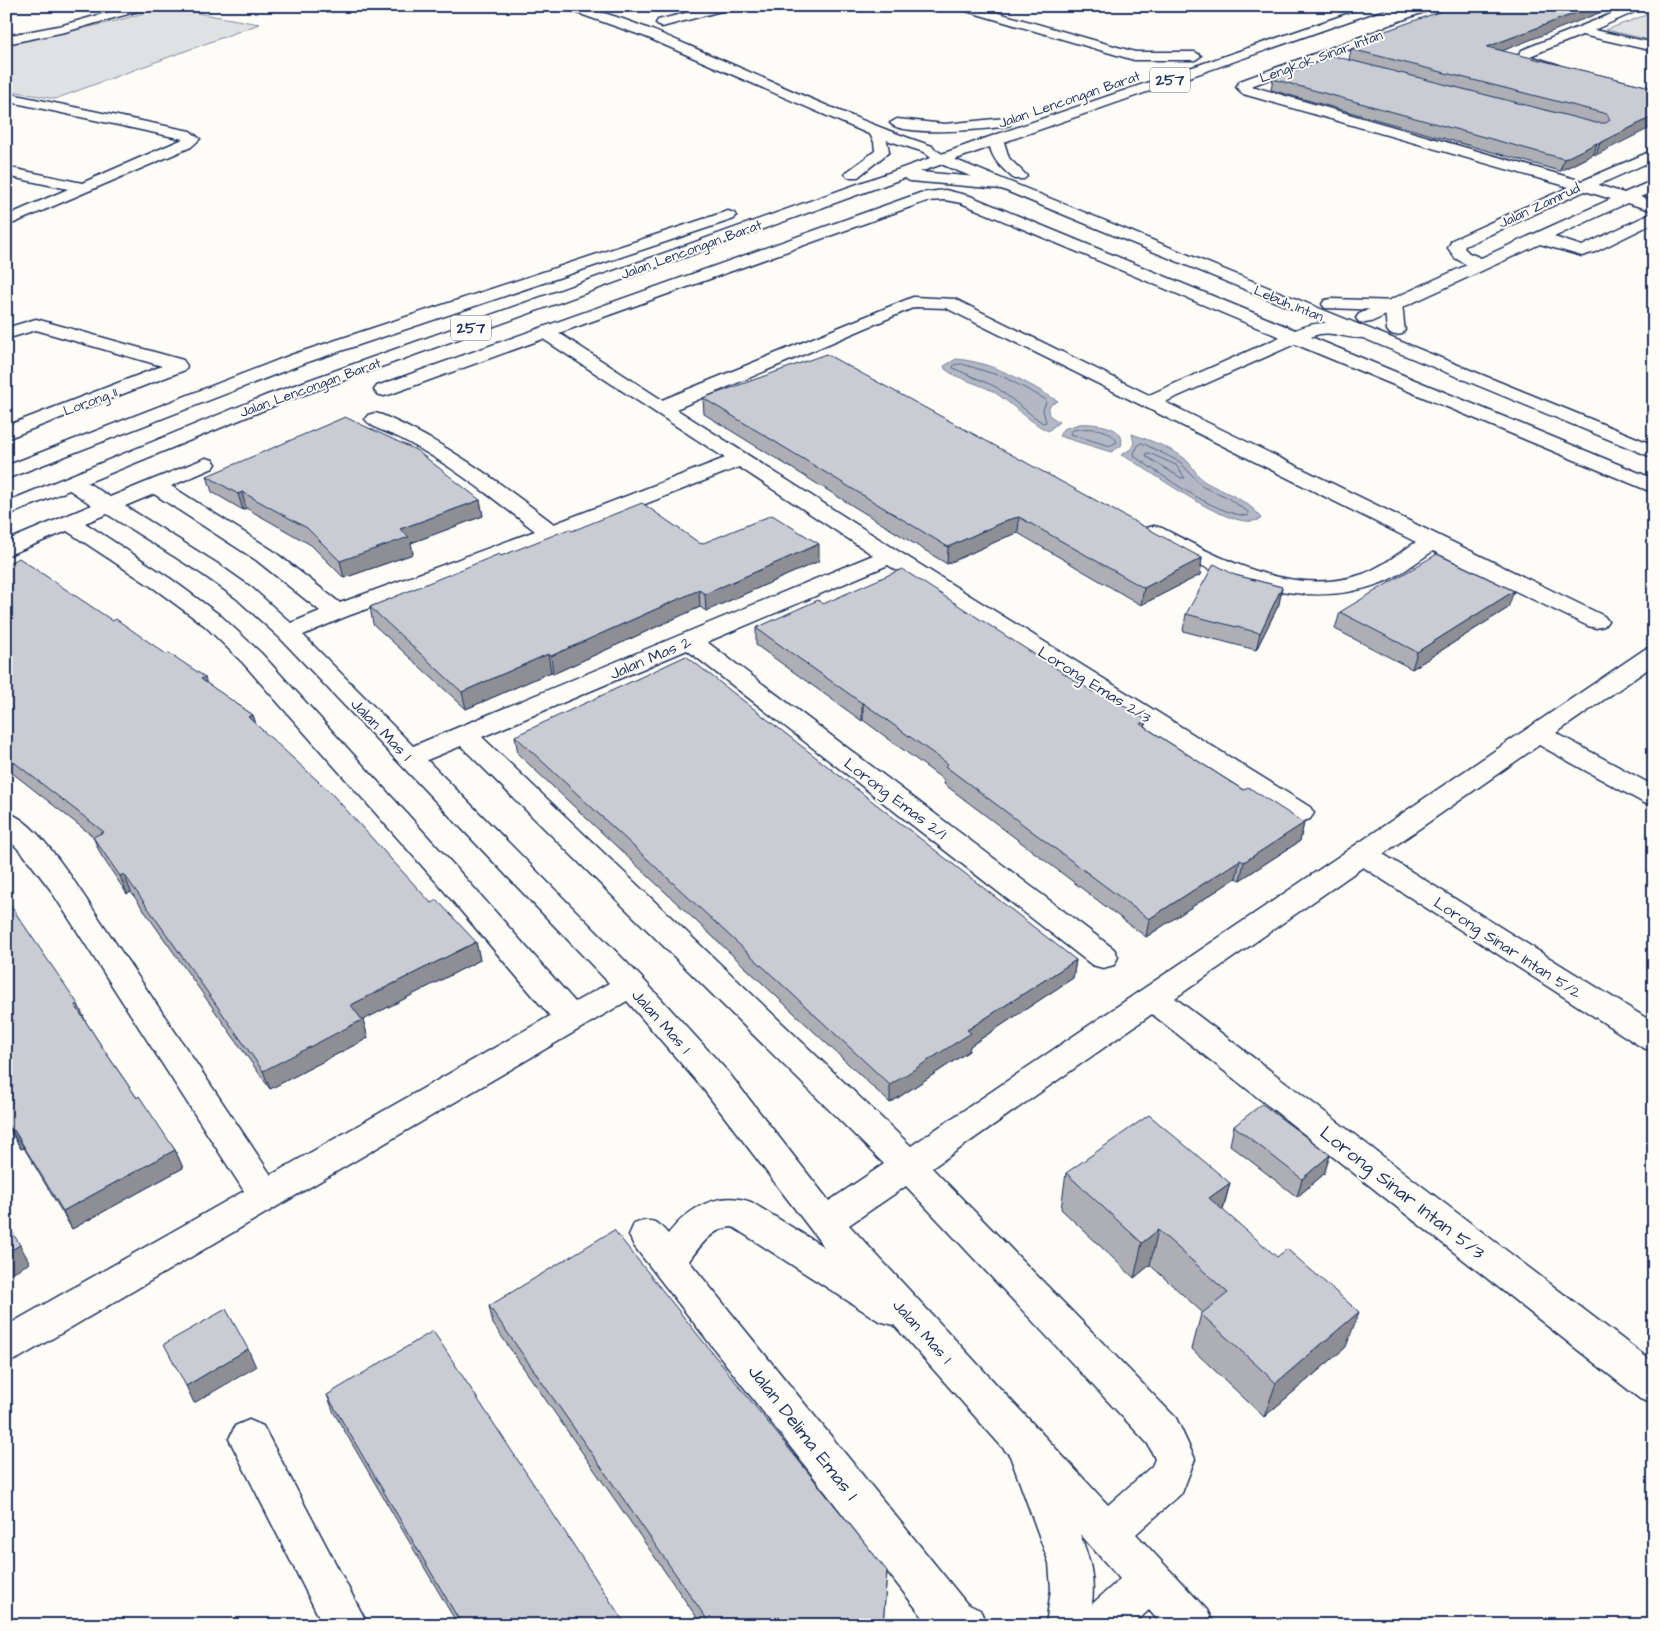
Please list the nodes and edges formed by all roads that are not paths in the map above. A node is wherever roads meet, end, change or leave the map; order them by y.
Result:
1 (124, 6) edge
2 (145, 6) edge
3 (568, 6) edge
4 (728, 6) edge
5 (960, 6) edge
6 (1382, 6) edge
7 (1457, 6) edge
8 (1642, 6) edge
9 (680, 31) dead end
10 (1582, 31) junction
11 (6, 34) edge
12 (6, 40) edge
13 (1654, 47) edge
14 (1134, 56) junction
15 (1318, 57) junction
16 (1337, 62) edge
17 (1138, 70) dead end
18 (1154, 70) dead end
19 (1563, 70) edge
20 (6, 97) edge
21 (876, 132) junction
22 (998, 139) junction
23 (942, 150) junction
24 (1654, 154) edge
25 (6, 171) edge
26 (853, 174) junction
27 (894, 176) junction
28 (1019, 176) junction
29 (1000, 184) junction
30 (1583, 185) junction
31 (1654, 185) edge
32 (83, 188) junction
33 (796, 194) dead end
34 (1628, 198) junction
35 (1654, 206) edge
36 (748, 209) dead end
37 (1654, 217) edge
38 (7, 220) edge
39 (1540, 238) junction
40 (1481, 264) junction
41 (1331, 304) junction
42 (1394, 305) junction
43 (1302, 308) junction
44 (1363, 325) junction
45 (1396, 330) junction
46 (544, 332) junction
47 (6, 334) edge
48 (1303, 334) junction
49 (810, 346) junction
50 (836, 360) edge
51 (384, 390) dead end
52 (1149, 402) junction
53 (660, 408) junction
54 (375, 419) dead end
55 (6, 433) edge
56 (1654, 434) edge
57 (1654, 452) edge
58 (739, 460) junction
59 (206, 464) dead end
60 (6, 473) edge
61 (72, 483) junction
62 (155, 485) junction
63 (1654, 487) edge
64 (109, 506) junction
65 (6, 510) edge
66 (1133, 521) edge
67 (69, 523) junction
68 (551, 533) junction
69 (1432, 542) junction
70 (6, 549) edge
71 (890, 556) junction
72 (337, 612) junction
73 (1596, 620) dead end
74 (288, 633) junction
75 (689, 640) junction
76 (1654, 654) edge
77 (466, 734) junction
78 (1538, 734) junction
79 (409, 758) junction
80 (1654, 797) edge
81 (1300, 813) dead end
82 (6, 821) edge
83 (1363, 854) junction
84 (1103, 957) dead end
85 (630, 985) junction
86 (1152, 998) junction
87 (572, 1019) junction
88 (1654, 1039) edge
89 (909, 1166) junction
90 (265, 1195) junction
91 (825, 1224) junction
92 (918, 1326) junction
93 (6, 1346) edge
94 (1654, 1386) edge
95 (249, 1439) dead end
96 (1022, 1440) junction
97 (1106, 1533) junction
98 (1151, 1580) junction
99 (954, 1623) edge
100 (342, 1624) edge
101 (1068, 1625) edge
102 (1101, 1625) edge
103 (1192, 1625) edge

1 - 11 main road
2 - 12 main road
3 - 21 main road
4 - 9 main road
5 - 14 main road
6 - 22 main road, Jalan Lencongan Barat / 257
7 - 15 main road, Lengkok Sinar Intan
8 - 10 main road
10 - 13 main road
10 - 19 main road
14 - 17 main road
14 - 18 main road, Jalan Lencongan Barat / 257
15 - 16 main road
15 - 30 main road, Lengkok Sinar Intan
20 - 32 main road
21 - 23 main road
21 - 26 main road
22 - 23 main road, Jalan Lencongan Barat / 257
22 - 28 main road
23 - 23 main road, Jalan Lencongan Barat / 257
23 - 26 main road, Jalan Lencongan Barat / 257
23 - 27 main road, Jalan Lencongan Barat / 257
23 - 28 main road, Lebuh Intan
23 - 29 main road, Lebuh Intan
24 - 30 main road, Jalan Zamrud
25 - 32 main road
26 - 33 main road, Jalan Lencongan Barat / 257
27 - 29 main road
27 - 61 main road, Jalan Lencongan Barat / 257
28 - 41 main road, Lebuh Intan
29 - 43 main road, Lebuh Intan
30 - 34 main road
30 - 40 main road, Jalan Zamrud
31 - 34 main road
32 - 38 main road
34 - 35 main road
34 - 39 main road
36 - 60 main road, Jalan Lencongan Barat / 257
37 - 39 main road
39 - 40 main road
40 - 42 main road
41 - 42 main road
41 - 44 main road, Lebuh Intan
42 - 44 main road
42 - 45 main road
43 - 44 main road, Lebuh Intan
43 - 48 main road
44 - 45 main road, Lebuh Intan
44 - 48 main road
44 - 57 main road, Lebuh Intan
45 - 56 main road, Lebuh Intan
46 - 48 main road
46 - 51 main road
46 - 53 main road, Lorong Emas 2/3
47 - 55 main road, Lorong 11
48 - 52 main road
48 - 63 main road
49 - 50 main road
49 - 52 main road
49 - 53 main road
52 - 69 main road
53 - 58 main road, Lorong Emas 2/3
54 - 68 main road
58 - 68 main road
58 - 71 main road, Lorong Emas 2/3
59 - 62 main road
61 - 64 main road, Jalan Mas 1
61 - 65 main road, Jalan Lencongan Barat / 257
62 - 64 main road
62 - 72 main road
64 - 67 main road
64 - 74 main road, Jalan Mas 1
66 - 69 main road
67 - 70 main road
67 - 87 main road
68 - 72 main road
69 - 73 main road
71 - 75 main road, Jalan Mas 2
71 - 81 main road, Lorong Emas 2/3
72 - 74 main road
74 - 79 main road, Jalan Mas 1
75 - 77 main road, Jalan Mas 2
75 - 84 main road, Lorong Emas 2/1
76 - 78 main road
77 - 79 main road, Jalan Mas 2
77 - 89 main road
78 - 80 main road
78 - 83 main road
79 - 85 main road, Jalan Mas 1
82 - 90 main road
83 - 86 main road
83 - 88 main road, Lorong Sinar Intan 5/2
85 - 87 main road
85 - 91 main road, Jalan Mas 1
86 - 89 main road
86 - 94 main road, Lorong Sinar Intan 5/3
87 - 90 main road
89 - 91 main road
89 - 97 main road
90 - 93 main road
91 - 92 main road, Jalan Mas 1
92 - 96 main road, Jalan Mas 1
92 - 99 main road, Jalan Delima Emas 1
95 - 100 main road
96 - 97 main road, Jalan Mas 1
96 - 101 main road
97 - 98 main road, Jalan Mas 1
98 - 102 main road
98 - 103 main road, Jalan Mas 1

